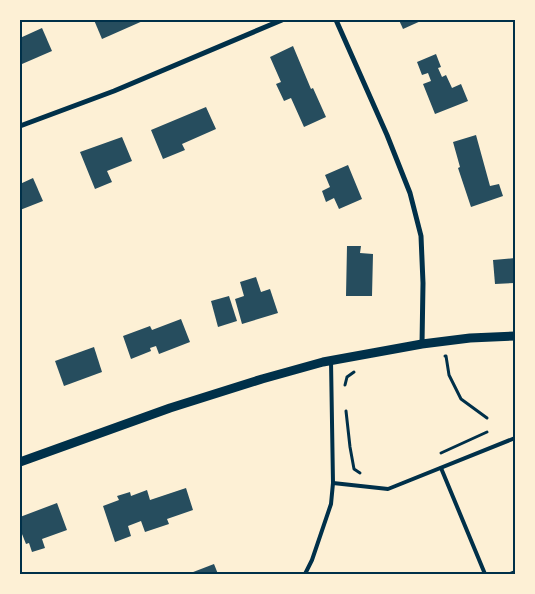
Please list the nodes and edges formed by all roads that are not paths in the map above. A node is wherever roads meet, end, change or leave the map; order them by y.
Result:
1 (282, 20) edge
2 (336, 20) edge
3 (20, 126) edge
4 (515, 336) edge
5 (422, 344) junction
6 (331, 360) junction
7 (515, 438) edge
8 (20, 462) edge
9 (441, 468) junction
10 (332, 483) junction
11 (515, 572) edge
12 (306, 574) edge
13 (485, 574) edge
14 (510, 574) edge

1 - 3 street
2 - 5 street
4 - 5 street
5 - 6 street
6 - 8 street
6 - 10 lane
7 - 9 lane
9 - 10 lane
9 - 13 lane
10 - 12 lane
11 - 14 lane

